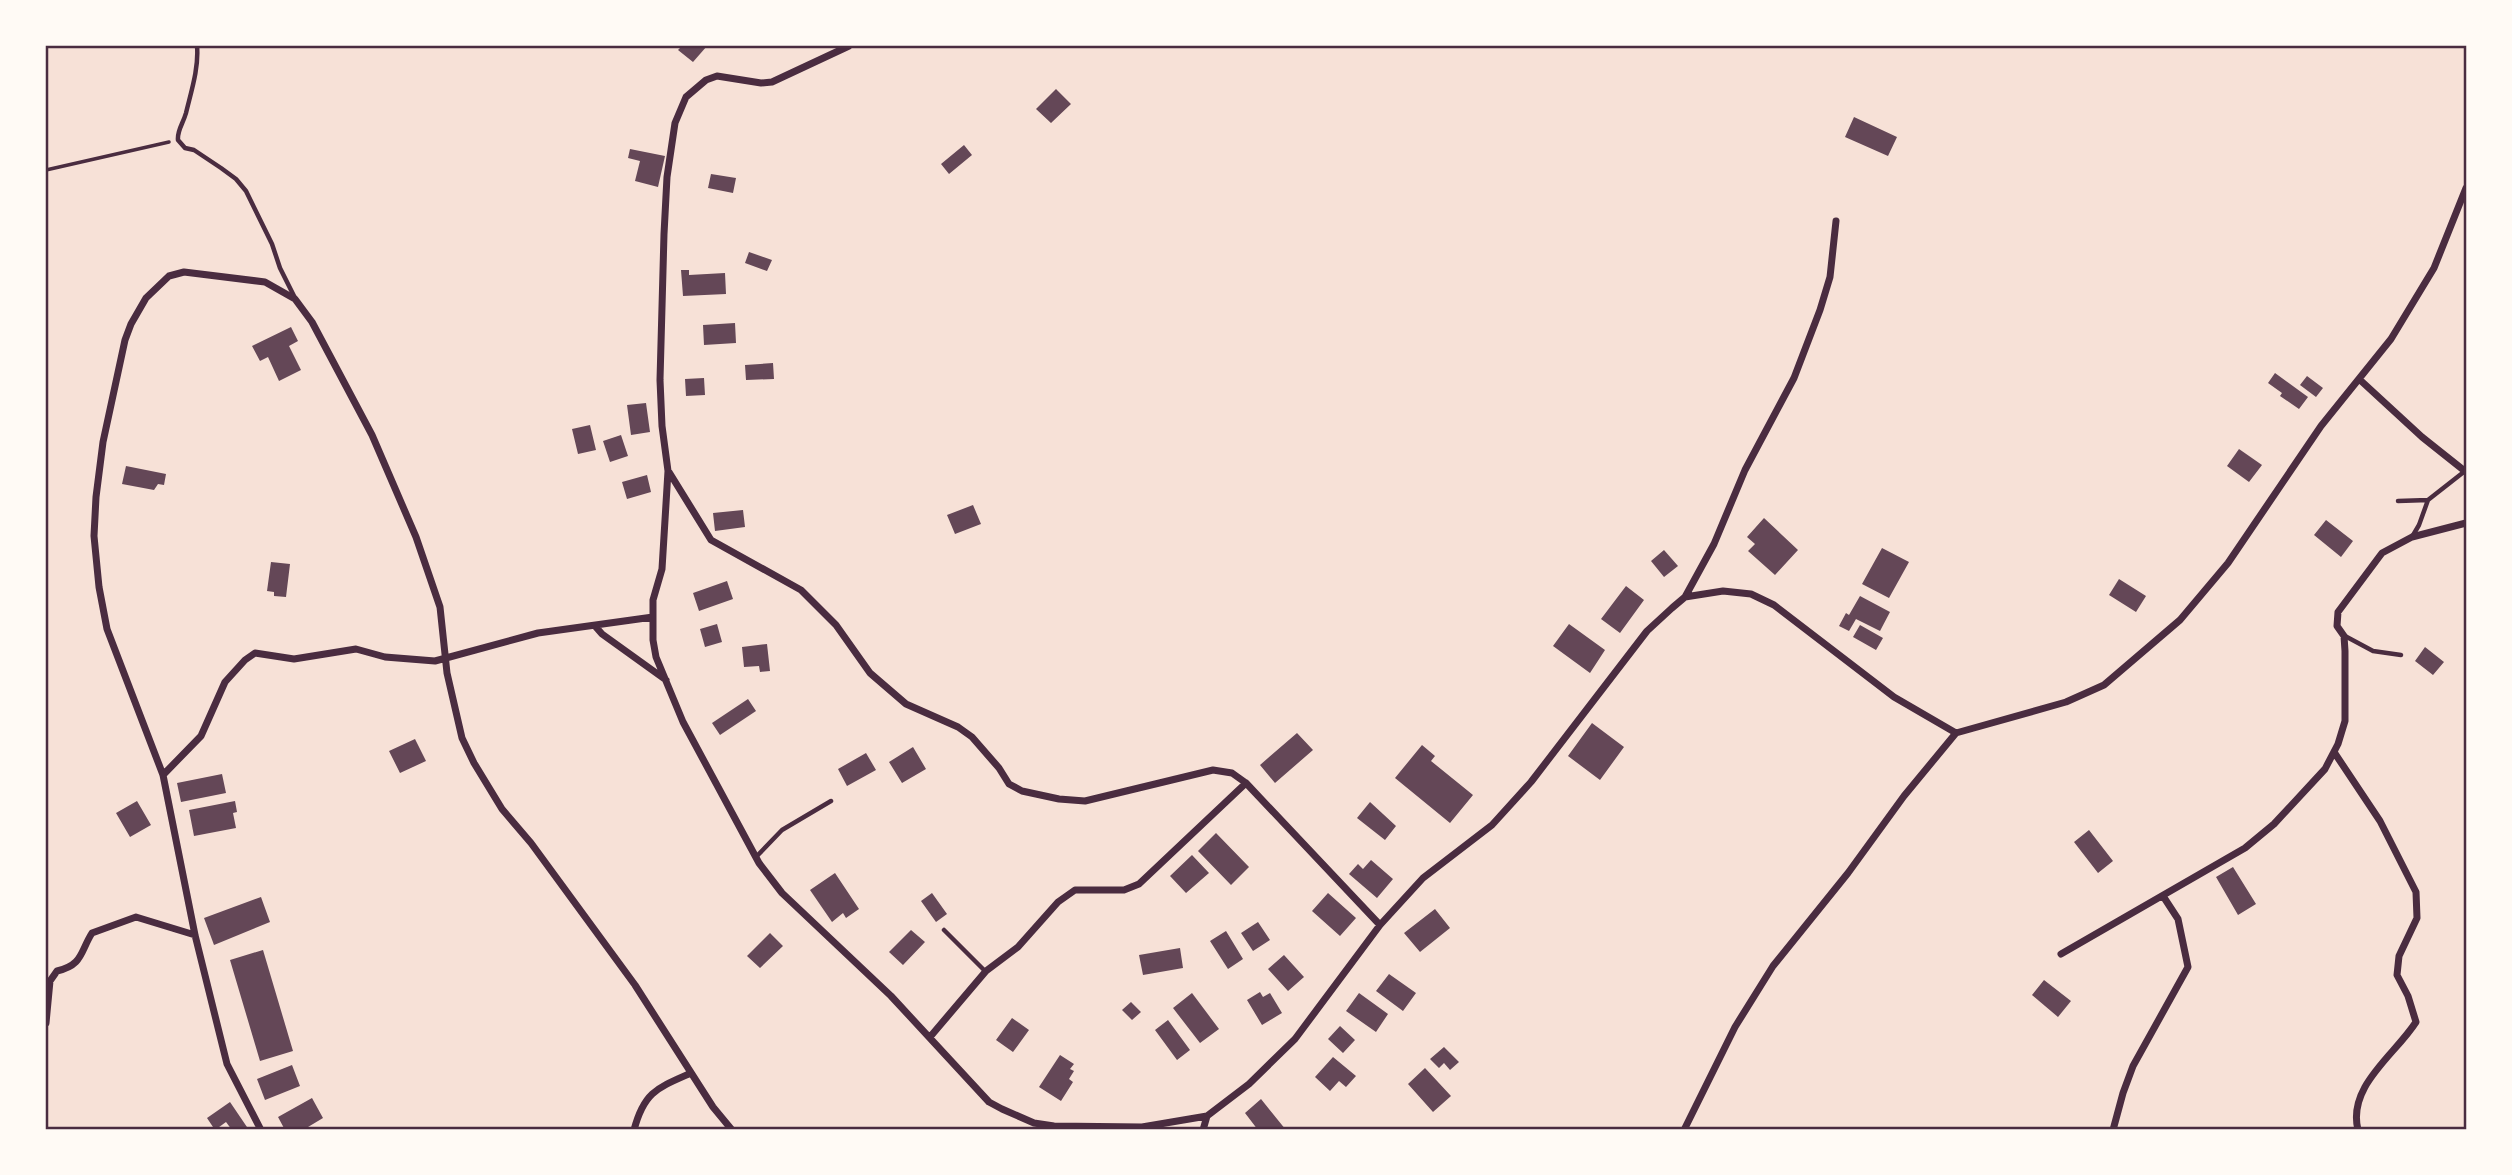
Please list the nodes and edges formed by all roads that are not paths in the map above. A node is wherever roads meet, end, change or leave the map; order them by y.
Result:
1 (197, 46) edge
2 (849, 46) edge
3 (2466, 188) edge
4 (1836, 221) dead end
5 (295, 299) junction
6 (2359, 379) junction
7 (668, 471) junction
8 (2466, 471) edge
9 (2428, 500) junction
10 (2399, 501) dead end
11 (2466, 523) edge
12 (2412, 537) junction
13 (1685, 597) junction
14 (653, 617) junction
15 (595, 626) junction
16 (2344, 636) junction
17 (2401, 655) dead end
18 (446, 658) junction
19 (666, 680) junction
20 (1956, 733) junction
21 (2334, 752) junction
22 (163, 775) junction
23 (1246, 783) junction
24 (831, 801) dead end
25 (755, 858) junction
26 (2164, 896) junction
27 (1380, 925) junction
28 (944, 930) dead end
29 (195, 935) junction
30 (2062, 954) dead end
31 (985, 972) junction
32 (46, 1023) edge
33 (930, 1037) junction
34 (691, 1073) junction
35 (1207, 1116) junction
36 (261, 1129) edge
37 (634, 1129) edge
38 (732, 1129) edge
39 (1203, 1129) edge
40 (1684, 1129) edge
41 (2113, 1129) edge
42 (2358, 1129) edge

1 - 5 lane
2 - 7 street
3 - 6 street
4 - 13 street
5 - 18 street
5 - 22 street
6 - 8 street
6 - 20 street
7 - 14 street
7 - 23 street
8 - 9 lane
9 - 10 lane
9 - 12 lane
11 - 12 street
12 - 16 street
13 - 20 street
13 - 27 street
14 - 15 street
14 - 19 street
15 - 18 street
15 - 19 street
16 - 17 lane
16 - 21 street
18 - 22 street
18 - 34 street
19 - 25 street
20 - 40 street
21 - 26 street
21 - 42 street
22 - 29 street
23 - 27 street
23 - 31 street
24 - 25 lane
25 - 33 street
26 - 30 street
26 - 41 street
27 - 35 street
28 - 31 lane
29 - 32 street
29 - 36 street
31 - 33 street
33 - 35 street
34 - 37 street
34 - 38 street
35 - 39 street

